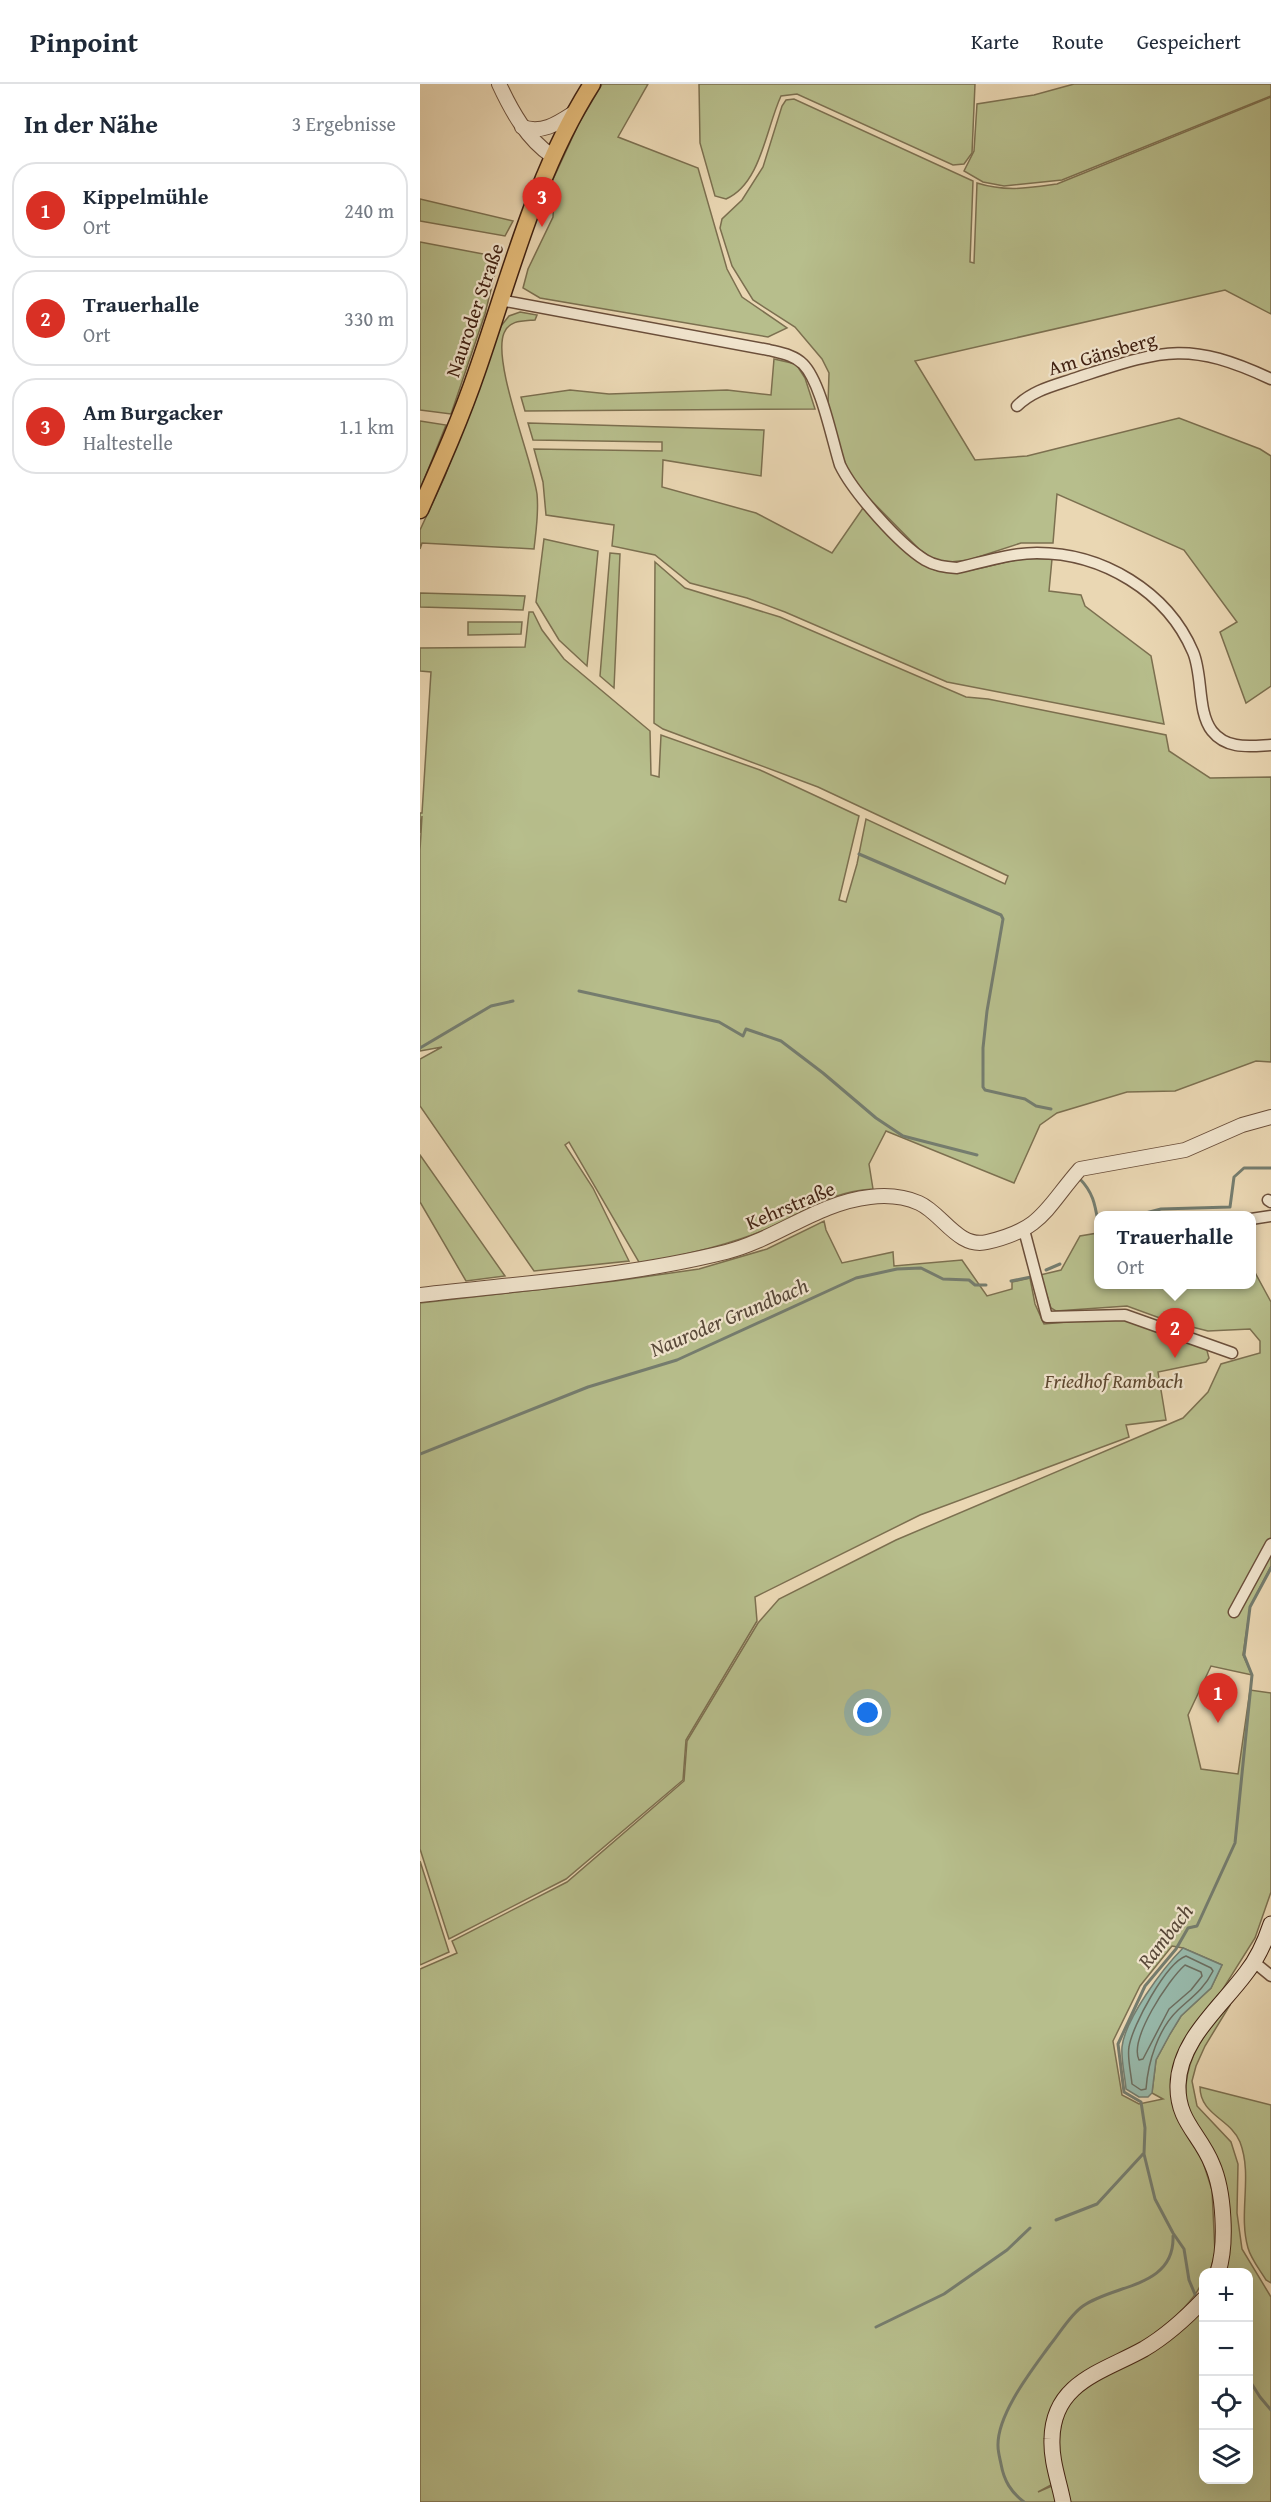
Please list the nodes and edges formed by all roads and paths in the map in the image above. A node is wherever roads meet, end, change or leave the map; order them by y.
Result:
1 (499, 84) edge
2 (592, 84) edge
3 (575, 112) junction
4 (522, 127) junction
5 (552, 156) junction
6 (500, 300) junction
7 (1271, 379) edge
8 (1017, 406) dead end
9 (420, 510) edge
10 (1271, 745) edge
11 (1271, 1117) edge
12 (1271, 1216) edge
13 (1256, 1218) edge
14 (1024, 1230) junction
15 (420, 1295) edge
16 (1232, 1353) dead end
17 (1271, 1544) edge
18 (1234, 1612) dead end
19 (1271, 1924) edge
20 (1254, 1962) junction
21 (1271, 1976) edge
22 (1219, 2268) edge
23 (1199, 2305) edge
24 (1063, 2502) edge

1 - 4 street
2 - 3 main road, Nauroder Straße
3 - 4 street
3 - 5 main road, Nauroder Straße
4 - 5 street
5 - 6 main road, Nauroder Straße
6 - 9 main road, Nauroder Straße
6 - 10 street
7 - 8 street, Am Gänsberg
11 - 14 street, Kehrstraße
12 - 13 street
14 - 15 street, Kehrstraße
14 - 16 street
17 - 18 street
19 - 20 main road
20 - 21 street
20 - 22 main road
23 - 24 main road

